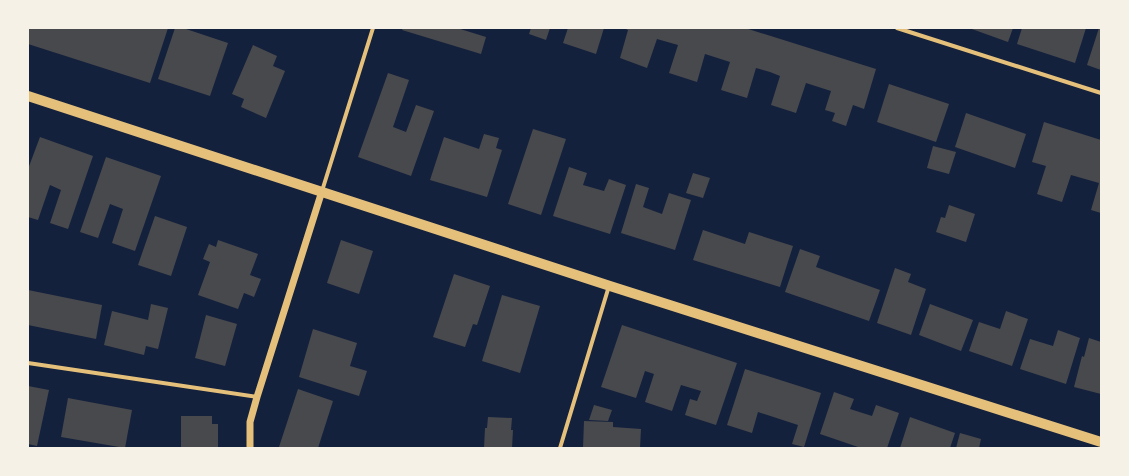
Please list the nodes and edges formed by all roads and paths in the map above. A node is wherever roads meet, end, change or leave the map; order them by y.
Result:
1 (373, 28) edge
2 (896, 28) edge
3 (1101, 94) edge
4 (28, 96) edge
5 (322, 192) junction
6 (610, 286) junction
7 (28, 363) edge
8 (257, 397) junction
9 (1101, 442) edge
10 (250, 448) edge
11 (560, 448) edge

1 - 5 street
2 - 3 street
4 - 5 main road
5 - 6 main road
5 - 8 street
6 - 9 main road
6 - 11 street
7 - 8 street
8 - 10 street

